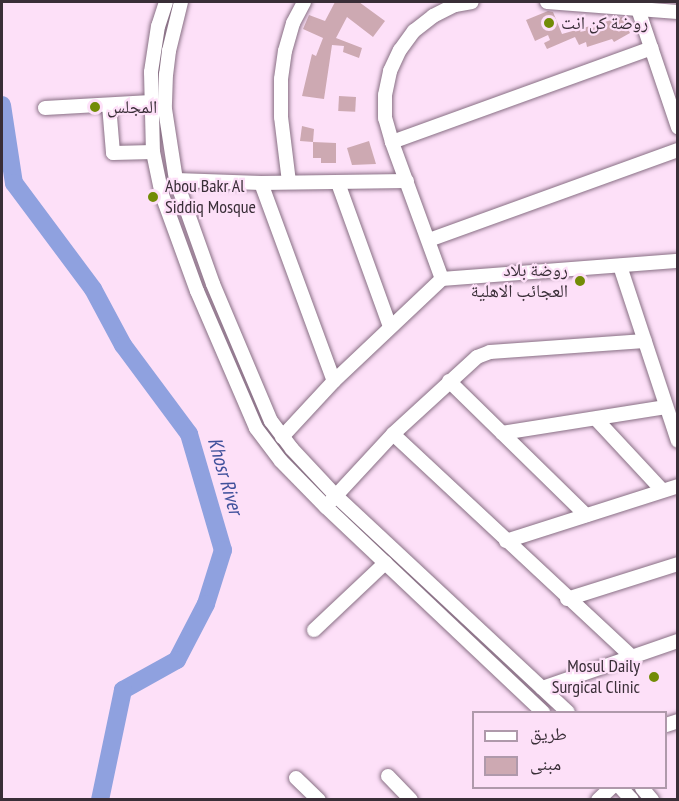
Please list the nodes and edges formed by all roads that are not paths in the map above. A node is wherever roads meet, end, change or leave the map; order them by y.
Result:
1 (166, 2) edge
2 (182, 2) edge
3 (303, 2) edge
4 (472, 2) edge
5 (547, 2) edge
6 (638, 9) junction
7 (678, 12) edge
8 (651, 48) junction
9 (151, 102) junction
10 (109, 105) junction
11 (45, 108) dead end
12 (678, 127) edge
13 (392, 142) junction
14 (678, 150) edge
15 (153, 152) junction
16 (176, 180) junction
17 (407, 181) junction
18 (289, 182) junction
19 (261, 183) junction
20 (338, 183) junction
21 (429, 240) junction
22 (678, 261) edge
23 (620, 266) junction
24 (442, 279) junction
25 (213, 285) junction
26 (197, 291) junction
27 (390, 327) junction
28 (645, 341) junction
29 (334, 381) junction
30 (449, 381) junction
31 (666, 407) junction
32 (596, 419) junction
33 (502, 433) junction
34 (393, 434) junction
35 (282, 437) junction
36 (678, 441) edge
37 (678, 486) edge
38 (662, 490) junction
39 (336, 496) junction
40 (326, 507) junction
41 (586, 515) junction
42 (506, 541) junction
43 (385, 563) junction
44 (678, 564) edge
45 (567, 599) junction
46 (314, 630) dead end
47 (678, 641) edge
48 (631, 656) junction
49 (542, 688) junction
50 (542, 711) edge
51 (567, 711) edge
52 (388, 776) dead end
53 (296, 778) dead end
54 (610, 789) edge
55 (319, 800) edge
56 (411, 800) edge
57 (598, 800) edge

1 - 9 street
2 - 16 street
3 - 18 street
4 - 13 street
5 - 6 street
6 - 7 street
6 - 8 street
8 - 12 street
8 - 13 street
9 - 10 street
9 - 15 street
10 - 11 street
10 - 15 street
13 - 17 street
14 - 21 street
15 - 26 street
16 - 19 street
16 - 25 street
17 - 20 street
17 - 21 street
18 - 19 street
18 - 20 street
19 - 29 street
20 - 27 street
21 - 24 street
22 - 23 street
23 - 24 street
23 - 28 street
24 - 27 street
25 - 26 street
25 - 35 street
26 - 40 street
27 - 29 street
28 - 30 street
28 - 31 street
29 - 35 street
30 - 33 street
30 - 34 street
31 - 32 street
31 - 36 street
32 - 33 street
32 - 38 street
33 - 41 street
34 - 39 street
34 - 42 street
35 - 39 street
37 - 38 street
38 - 41 street
39 - 40 street
39 - 49 street
40 - 43 street
41 - 42 street
42 - 45 street
43 - 46 street
43 - 50 street
44 - 45 street
45 - 48 street
47 - 48 street
48 - 49 street
49 - 51 street
52 - 56 street
53 - 55 street
54 - 57 street

